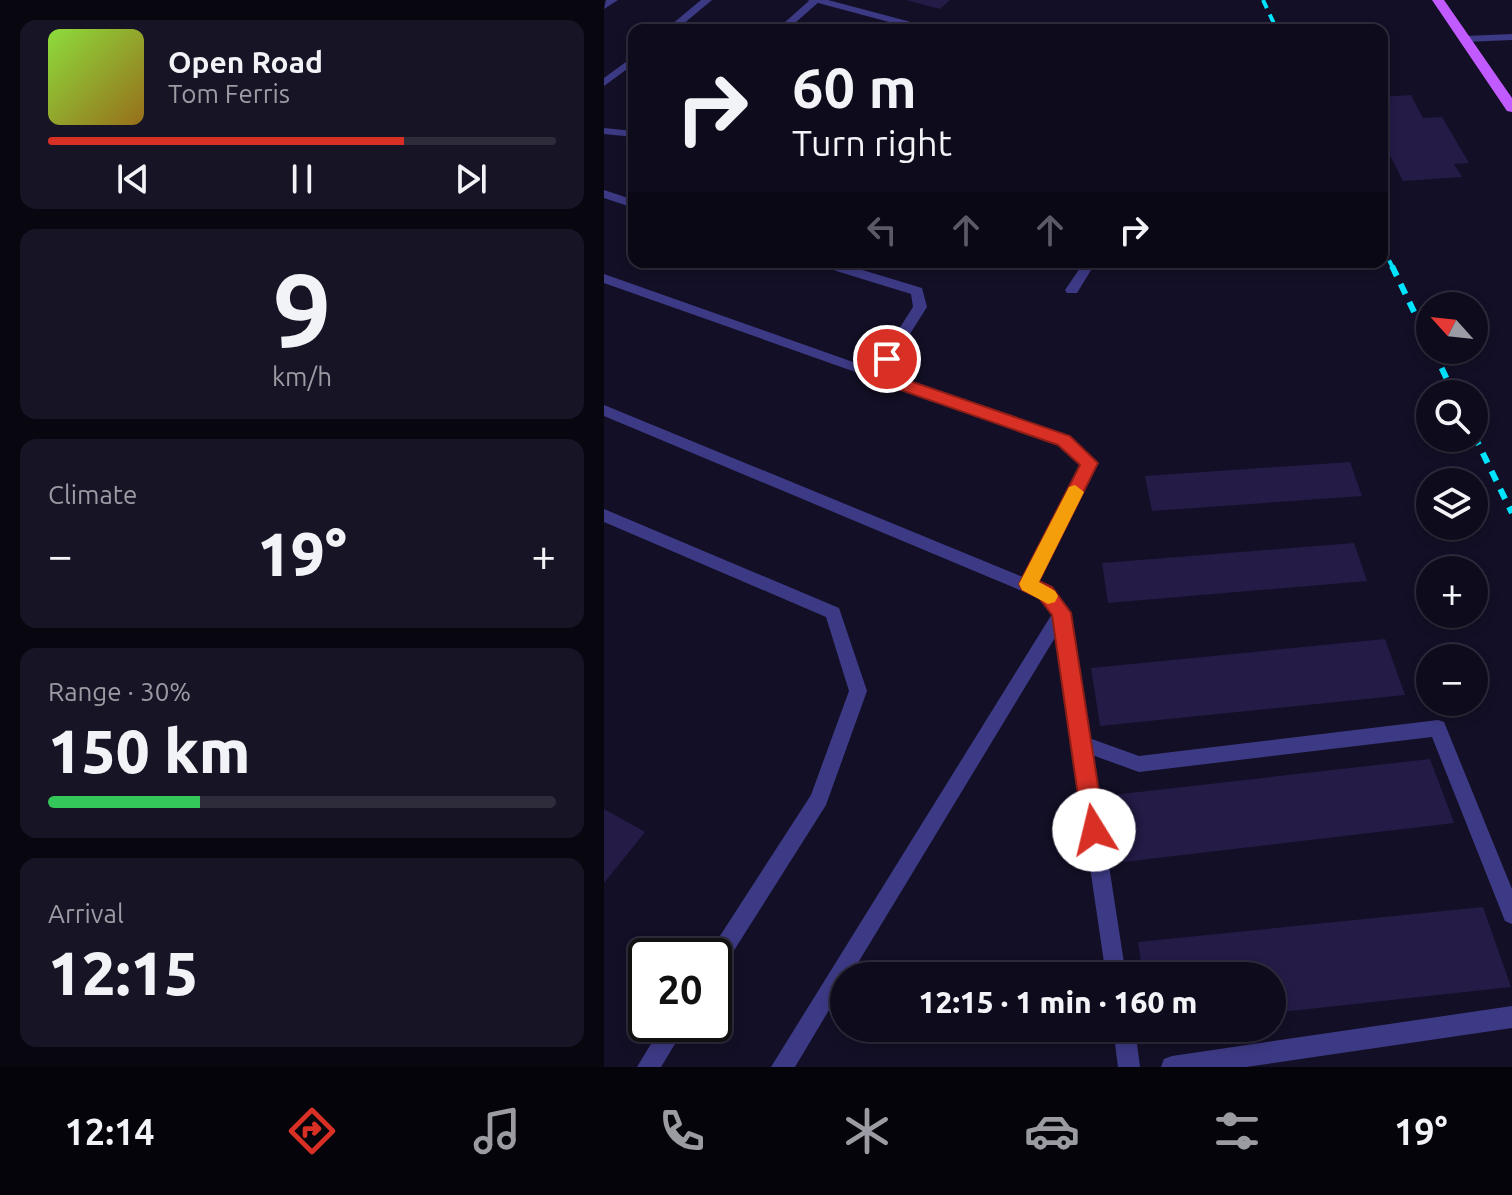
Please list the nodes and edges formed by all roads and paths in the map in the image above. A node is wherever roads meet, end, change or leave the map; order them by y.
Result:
1 (613, 0) edge
2 (707, 0) edge
3 (814, 0) edge
4 (1438, 0) edge
5 (604, 6) edge
6 (677, 24) edge
7 (788, 24) edge
8 (911, 24) edge
9 (1512, 37) edge
10 (1465, 39) junction
11 (628, 64) edge
12 (604, 83) edge
13 (1512, 108) edge
14 (604, 131) edge
15 (628, 133) edge
16 (604, 194) edge
17 (628, 202) edge
18 (842, 268) edge
19 (1086, 268) edge
20 (604, 278) edge
21 (1072, 290) dead end
22 (898, 383) junction
23 (604, 410) edge
24 (604, 515) edge
25 (1028, 584) junction
26 (1061, 613) junction
27 (1081, 743) junction
28 (1512, 914) edge
29 (731, 938) edge
30 (1114, 962) edge
31 (1512, 1017) edge
32 (664, 1042) edge
33 (1126, 1042) edge
34 (648, 1067) edge
35 (782, 1067) edge
36 (1129, 1067) edge
37 (1172, 1067) edge

1 - 5 lane
2 - 6 lane
3 - 7 lane
3 - 8 street
4 - 10 main road
9 - 10 lane
10 - 13 main road
11 - 12 lane
14 - 15 lane
16 - 17 lane
18 - 22 lane
19 - 21 lane
20 - 22 lane
22 - 25 lane
23 - 25 lane
24 - 29 lane
25 - 26 lane
26 - 27 lane
26 - 35 lane
27 - 28 lane
27 - 30 lane
31 - 37 lane
32 - 34 lane
33 - 36 lane

